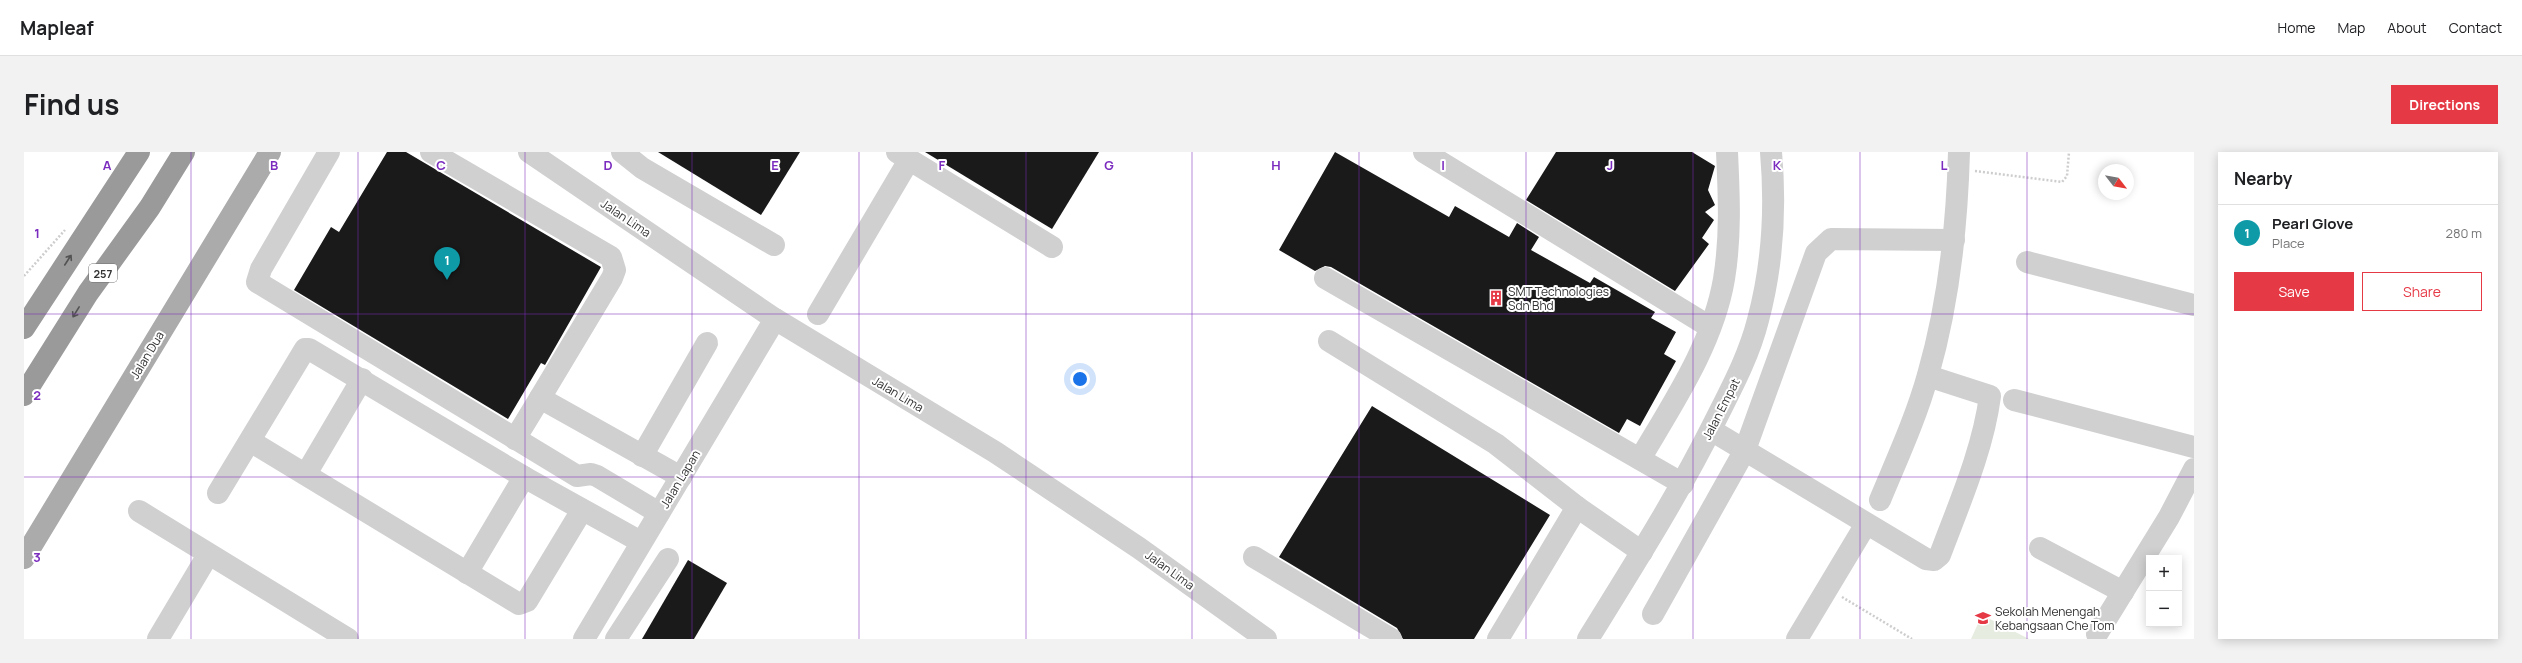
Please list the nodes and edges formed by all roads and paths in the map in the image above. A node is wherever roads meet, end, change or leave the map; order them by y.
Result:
1 (139, 152) edge
2 (167, 152) edge
3 (184, 152) edge
4 (270, 152) edge
5 (329, 152) edge
6 (431, 152) edge
7 (529, 152) edge
8 (622, 152) edge
9 (1424, 152) edge
10 (1727, 152) edge
11 (2069, 152) edge
12 (1767, 153) edge
13 (903, 156) edge
14 (1959, 161) edge
15 (1954, 240) junction
16 (774, 245) dead end
17 (1052, 247) dead end
18 (2027, 262) dead end
19 (1325, 278) dead end
20 (88, 293) junction
21 (2194, 305) edge
22 (818, 314) dead end
23 (775, 319) junction
24 (1710, 327) junction
25 (24, 328) edge
26 (1329, 341) dead end
27 (707, 343) dead end
28 (1928, 376) junction
29 (362, 379) junction
30 (24, 395) edge
31 (540, 398) junction
32 (2014, 400) dead end
33 (1711, 430) junction
34 (515, 439) junction
35 (250, 441) junction
36 (2194, 447) edge
37 (1746, 450) junction
38 (642, 456) junction
39 (1640, 459) junction
40 (2194, 469) edge
41 (306, 474) junction
42 (524, 477) junction
43 (681, 477) junction
44 (1683, 484) junction
45 (218, 493) dead end
46 (1880, 500) dead end
47 (1577, 507) junction
48 (582, 510) junction
49 (139, 511) dead end
50 (659, 513) junction
51 (1866, 524) junction
52 (641, 542) junction
53 (2040, 548) dead end
54 (1642, 552) junction
55 (208, 555) junction
56 (1254, 557) dead end
57 (24, 558) edge
58 (668, 559) dead end
59 (467, 573) junction
60 (1828, 589) junction
61 (2123, 592) junction
62 (1653, 614) dead end
63 (2097, 634) dead end
64 (158, 639) edge
65 (348, 639) edge
66 (584, 639) edge
67 (616, 639) edge
68 (1266, 639) edge
69 (1391, 639) edge
70 (1498, 639) edge
71 (1588, 639) edge
72 (1797, 639) edge
73 (1912, 639) edge

25 -> 1 highway
2 - 20 highway
3 - 20 highway, 257
4 - 57 main road, Jalan Dua
5 - 34 street
6 - 31 street
7 - 23 street, Jalan Lima
8 - 16 street
9 - 24 street
10 - 24 street
11 - 14 path
12 - 33 street, Jalan Empat
13 - 17 street
13 - 22 street
14 - 15 street
15 - 28 street
15 - 37 street
18 - 21 street
19 - 39 street
20 -> 30 highway, 257
23 - 43 street, Jalan Lapan
23 - 68 street, Jalan Lima
24 - 39 street
26 - 47 street
27 - 38 street
28 - 46 street
28 - 51 street
29 - 35 street
29 - 41 street
29 - 42 street
31 - 34 street
31 - 38 street
32 - 36 street
33 - 37 street
33 - 44 street, Jalan Empat
34 - 50 street
35 - 41 street
35 - 45 street
37 - 51 street
37 - 62 street
38 - 43 street
39 - 44 street
40 - 61 street
41 - 59 street
42 - 48 street
42 - 59 street
43 - 50 street, Jalan Lapan
44 - 54 street, Jalan Empat
47 - 54 street
47 - 70 street
48 - 52 street
48 - 59 street
49 - 55 street
50 - 52 street, Jalan Lapan
51 - 60 street
52 - 66 street, Jalan Lapan
53 - 61 street
54 - 71 street, Jalan Empat
55 - 64 street
55 - 65 street
56 - 69 street
58 - 67 street
60 - 72 street
60 - 73 path
61 - 63 street

